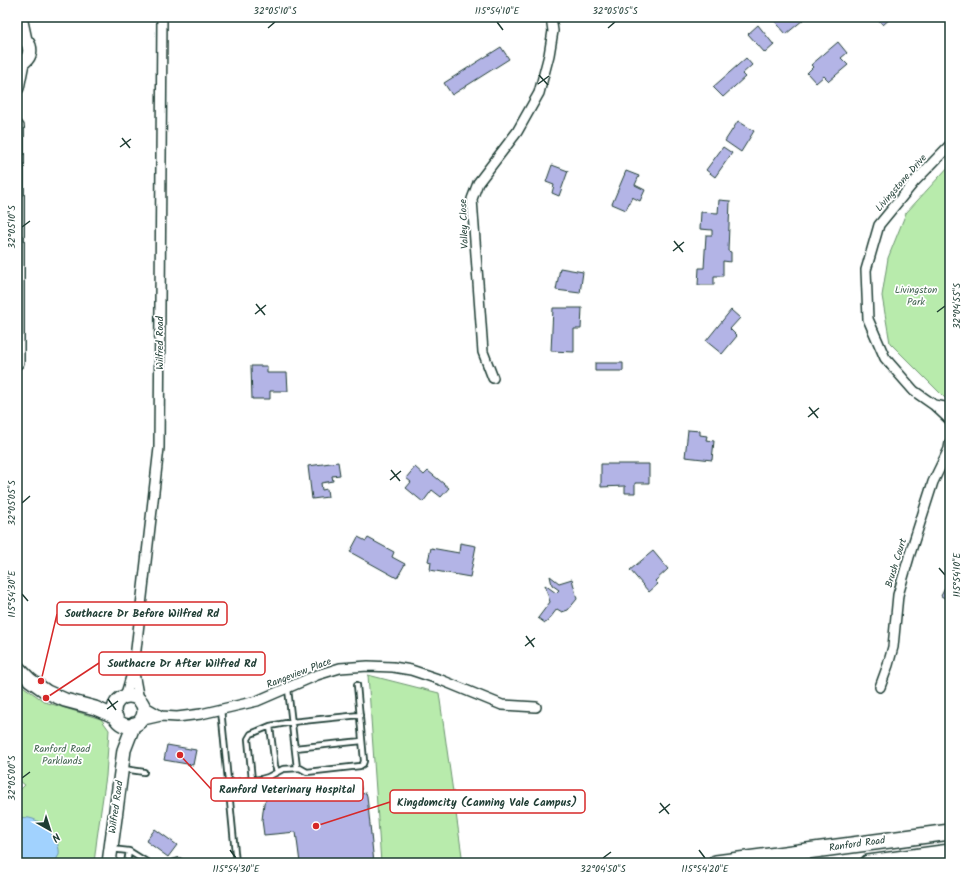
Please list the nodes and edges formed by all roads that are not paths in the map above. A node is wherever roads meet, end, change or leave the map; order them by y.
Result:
1 (20, 17) edge
2 (162, 17) edge
3 (551, 17) edge
4 (21, 38) edge
5 (20, 64) edge
6 (17, 88) edge
7 (17, 127) edge
8 (950, 146) edge
9 (17, 362) edge
10 (493, 378) dead end
11 (934, 405) junction
12 (950, 408) edge
13 (950, 420) edge
14 (950, 446) edge
15 (17, 667) edge
16 (134, 667) junction
17 (357, 685) dead end
18 (880, 687) dead end
19 (288, 689) junction
20 (121, 699) junction
21 (140, 702) junction
22 (536, 707) dead end
23 (94, 708) junction
24 (221, 709) junction
25 (360, 715) junction
26 (161, 716) junction
27 (118, 720) junction
28 (292, 722) junction
29 (136, 723) junction
30 (270, 726) junction
31 (362, 741) junction
32 (295, 748) junction
33 (124, 750) junction
34 (297, 768) junction
35 (122, 769) junction
36 (277, 771) junction
37 (144, 772) dead end
38 (252, 780) junction
39 (229, 782) junction
40 (950, 832) edge
41 (110, 849) junction
42 (129, 851) junction
43 (950, 852) edge
44 (109, 863) edge
45 (127, 863) edge
46 (148, 863) edge
47 (172, 863) edge
48 (182, 863) edge
49 (236, 863) edge
50 (716, 863) edge
51 (868, 863) edge

1 - 4 street
2 - 16 street, Wilfred Road
3 - 10 street, Valley Close
4 - 5 street
5 - 6 street
7 - 9 street
8 - 11 street, Livingstone Drive
11 - 12 street, Livingstone Drive
11 - 13 street, Livingstone Drive
14 - 18 street, Brush Court
15 - 23 street
16 - 20 street, Wilfred Road
16 - 21 street, Wilfred Road
17 - 25 lane
19 - 22 street, Rangeview Place
19 - 24 street, Rangeview Place
19 - 28 lane
20 - 21 street
20 - 23 street
20 - 27 street, Wilfred Road
21 - 26 street
21 - 29 street, Wilfred Road
23 - 27 street
24 - 26 street, Rangeview Place
24 - 39 lane
25 - 28 lane
25 - 31 lane
26 - 29 street, Rangeview Place
27 - 29 street
27 - 33 street, Wilfred Road
28 - 30 lane
28 - 32 lane
29 - 33 street, Wilfred Road
30 - 36 lane
30 - 38 lane
31 - 32 lane
31 - 34 lane
32 - 34 lane
33 - 35 street, Wilfred Road
34 - 36 lane
35 - 37 lane
35 - 41 street, Wilfred Road
36 - 38 lane
38 - 39 lane
39 - 49 lane
40 - 50 main road, Ranford Road
41 - 42 lane
41 - 44 street, Wilfred Road
42 - 45 lane
42 - 46 lane
43 - 51 main road, Ranford Road
47 - 48 lane

